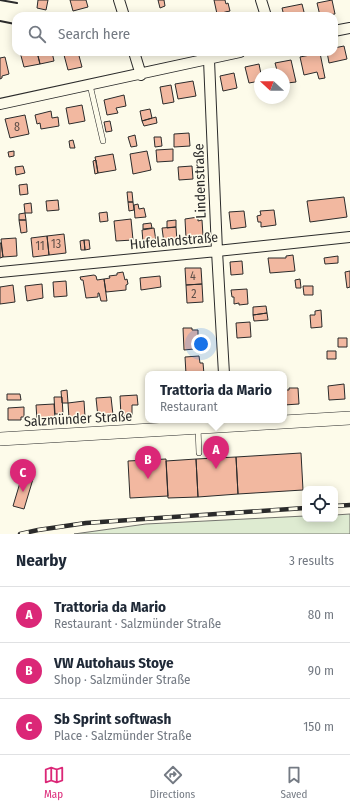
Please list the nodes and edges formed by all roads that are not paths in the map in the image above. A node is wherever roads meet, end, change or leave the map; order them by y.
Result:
1 (119, 0) edge
2 (261, 0) edge
3 (123, 12) edge
4 (265, 12) edge
5 (350, 28) edge
6 (338, 30) edge
7 (135, 56) edge
8 (224, 56) edge
9 (209, 60) junction
10 (141, 74) junction
11 (90, 85) junction
12 (0, 104) edge
13 (103, 141) dead end
14 (350, 237) edge
15 (217, 252) junction
16 (0, 272) edge
17 (224, 371) edge
18 (350, 418) edge
19 (287, 421) edge
20 (227, 423) edge
21 (198, 427) junction
22 (0, 440) edge
23 (200, 453) dead end

1 - 3 street
2 - 4 street
5 - 6 street
7 - 10 street
8 - 9 street
9 - 10 street
9 - 15 street, Lindenstraße
10 - 11 street
11 - 12 street
11 - 13 lane
14 - 15 street, Hufelandstraße
15 - 16 street, Hufelandstraße
15 - 17 street, Lindenstraße
18 - 19 main road, Salzmünder Straße
20 - 21 main road, Salzmünder Straße
21 - 22 main road, Salzmünder Straße
21 - 23 lane

